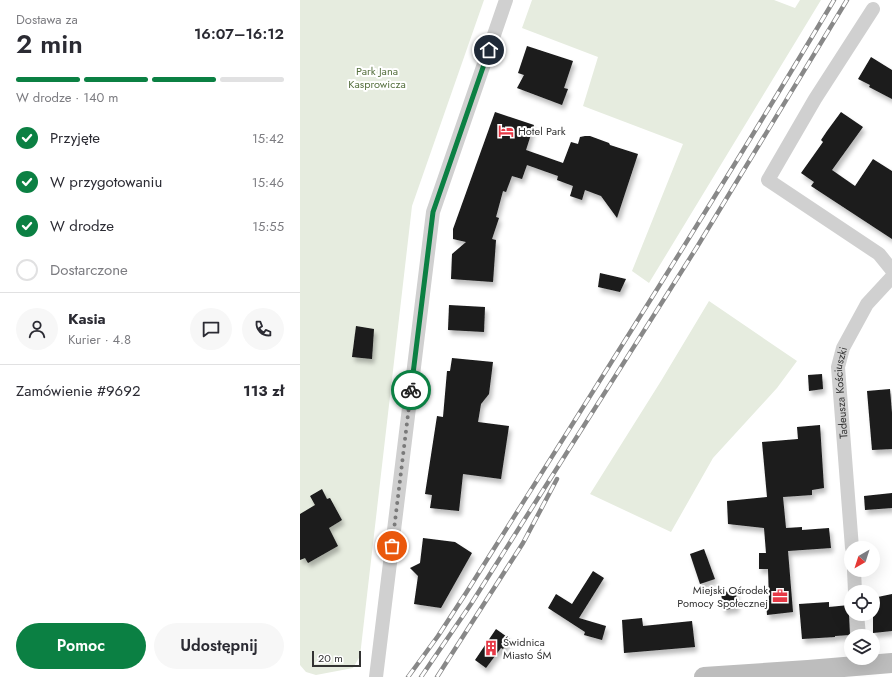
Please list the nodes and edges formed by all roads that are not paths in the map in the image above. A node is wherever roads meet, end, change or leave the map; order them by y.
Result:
1 (506, 0) edge
2 (873, 10) dead end
3 (892, 270) edge
4 (892, 277) edge
5 (851, 541) edge
6 (880, 663) edge
7 (892, 663) edge
8 (844, 664) edge
9 (376, 677) edge
10 (704, 677) edge

1 - 9 street
2 - 3 street
4 - 5 street, Tadeusza Kościuszki
6 - 7 main road
8 - 10 main road

